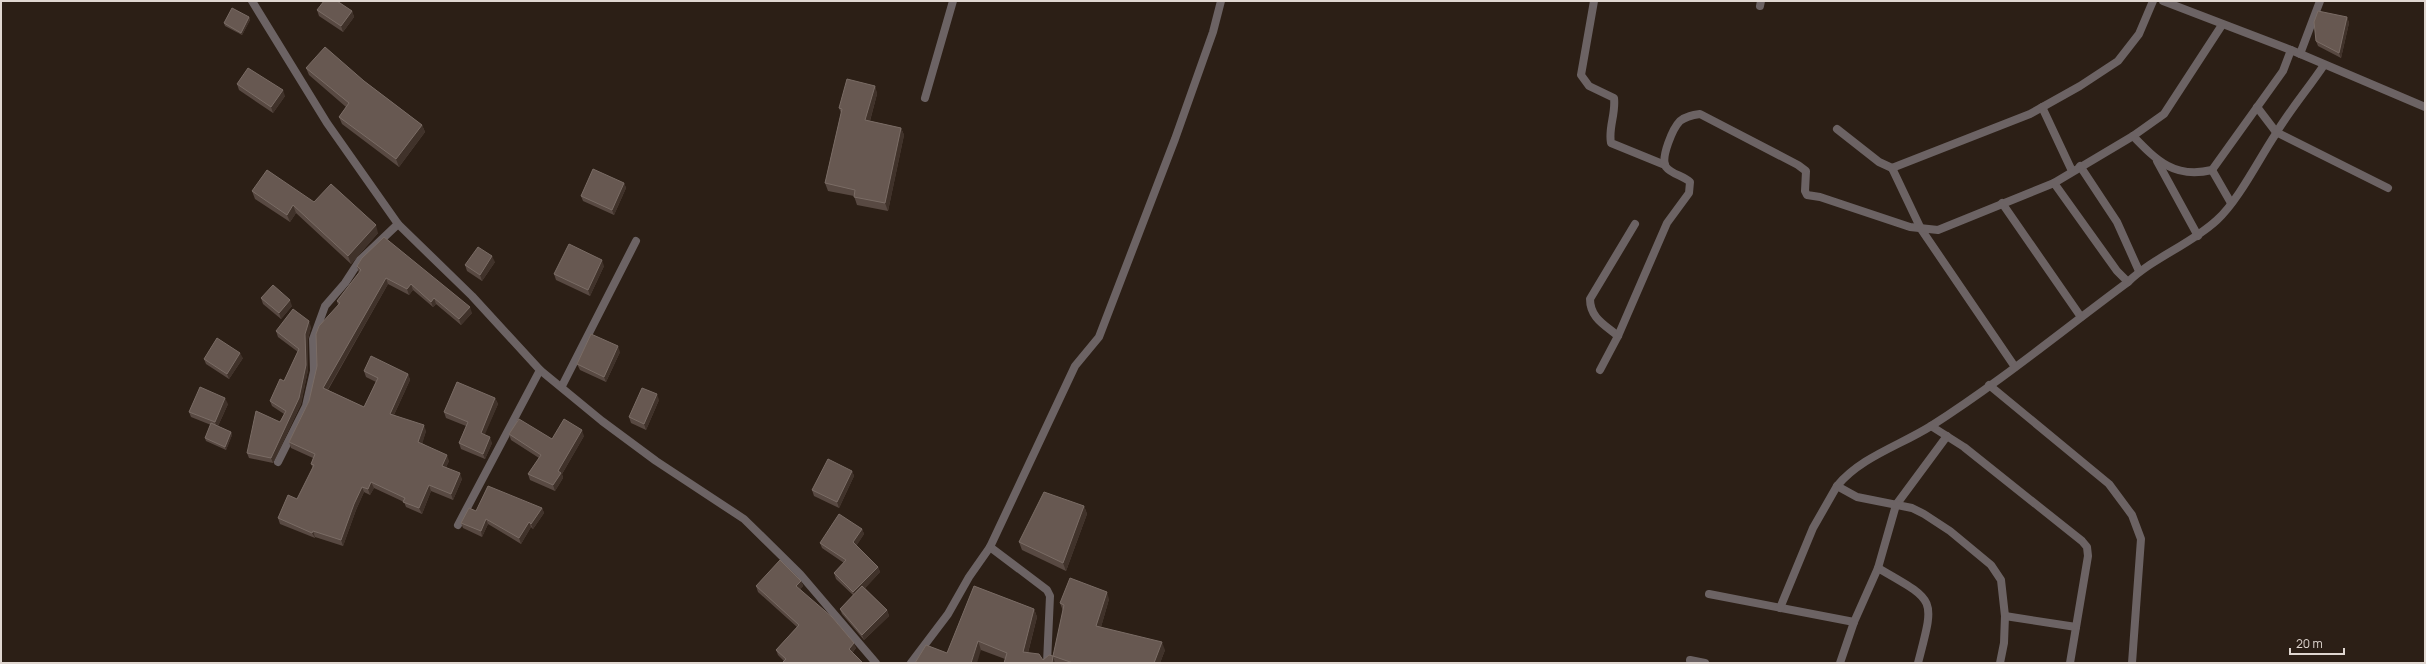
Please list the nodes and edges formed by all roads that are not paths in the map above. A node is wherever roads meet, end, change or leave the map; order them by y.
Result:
1 (252, 1) edge
2 (953, 1) edge
3 (1221, 1) edge
4 (1594, 1) edge
5 (2153, 1) edge
6 (2163, 1) edge
7 (2320, 1) edge
8 (2222, 24) junction
9 (2291, 50) junction
10 (2300, 54) junction
11 (2324, 65) junction
12 (925, 98) dead end
13 (2042, 107) junction
14 (2257, 107) junction
15 (2425, 107) edge
16 (1837, 130) dead end
17 (2276, 132) junction
18 (2133, 136) junction
19 (2157, 161) junction
20 (1665, 165) junction
21 (2080, 166) junction
22 (1892, 168) junction
23 (2212, 170) junction
24 (2072, 171) junction
25 (2054, 183) junction
26 (2388, 188) dead end
27 (2002, 203) junction
28 (2231, 203) junction
29 (398, 224) junction
30 (1635, 224) dead end
31 (1920, 229) junction
32 (2198, 236) junction
33 (636, 241) dead end
34 (2140, 271) junction
35 (2128, 282) junction
36 (2081, 317) junction
37 (1618, 336) junction
38 (2015, 367) junction
39 (540, 370) junction
40 (1600, 370) dead end
41 (1989, 385) junction
42 (562, 386) junction
43 (1931, 426) junction
44 (1947, 436) junction
45 (278, 462) dead end
46 (1837, 486) junction
47 (1896, 505) junction
48 (458, 525) dead end
49 (990, 547) junction
50 (1878, 568) junction
51 (1709, 594) dead end
52 (1780, 608) junction
53 (2005, 616) junction
54 (1854, 622) junction
55 (2076, 627) junction
56 (1690, 660) dead end
57 (876, 663) edge
58 (911, 663) edge
59 (1047, 663) edge
60 (1705, 663) edge
61 (1840, 663) edge
62 (1918, 663) edge
63 (2000, 663) edge
64 (2070, 663) edge
65 (2132, 663) edge

1 - 29 street
2 - 12 street
3 - 49 street
4 - 20 street
5 - 13 street
6 - 8 street
7 - 10 street
8 - 9 street
8 - 18 street
9 - 10 street
9 - 14 street
10 - 11 street
11 - 15 street
11 - 17 street
13 - 22 street
13 - 24 street
14 - 17 street
14 - 23 street
16 - 22 street
17 - 26 street
17 - 28 street
18 - 19 street
18 - 21 street
19 - 23 street
19 - 32 street
20 - 31 street
20 - 37 street
21 - 24 street
21 - 34 street
22 - 31 street
23 - 28 street
24 - 25 street
25 - 27 street
25 - 35 street
27 - 31 street
27 - 36 street
28 - 32 street
29 - 39 street
29 - 45 street
30 - 37 street
31 - 38 street
32 - 34 street
33 - 42 street
34 - 35 street
35 - 36 street
36 - 38 street
37 - 40 street
38 - 41 street
39 - 42 street
39 - 48 street
41 - 43 street
41 - 65 street
42 - 57 street
43 - 44 street
43 - 46 street
44 - 47 street
44 - 55 street
46 - 47 street
46 - 52 street
47 - 50 street
47 - 53 street
49 - 58 street
49 - 59 street
50 - 54 street
50 - 62 street
51 - 52 street
52 - 54 street
53 - 55 street
53 - 63 street
54 - 61 street
55 - 64 street
56 - 60 street

